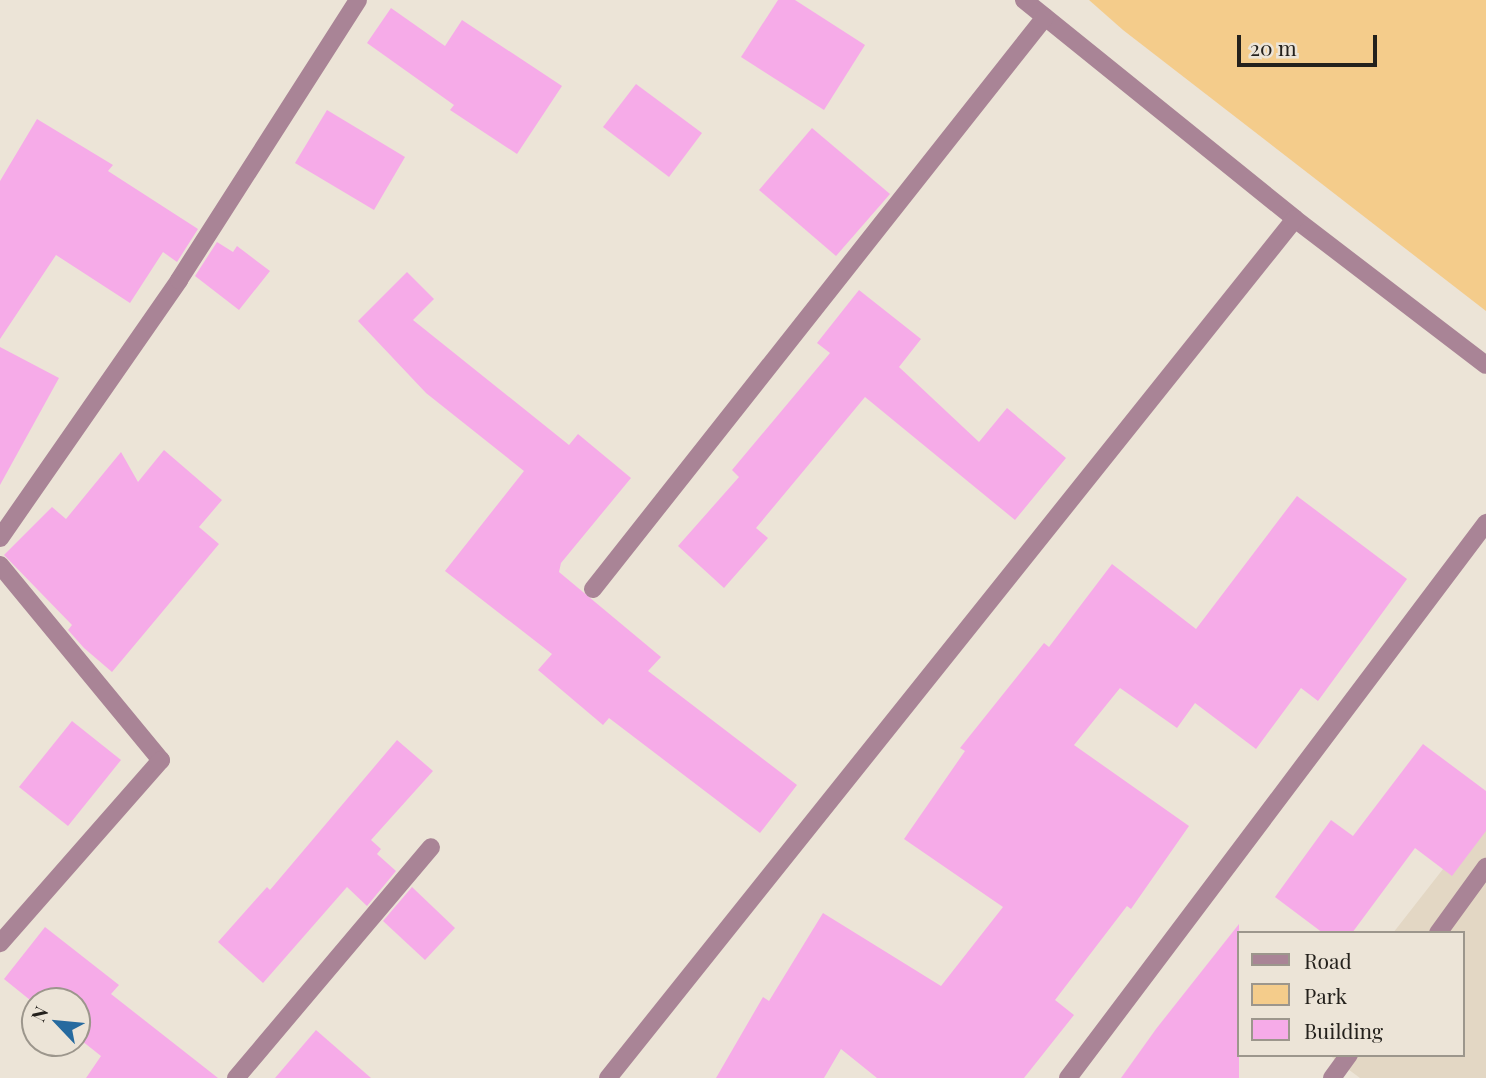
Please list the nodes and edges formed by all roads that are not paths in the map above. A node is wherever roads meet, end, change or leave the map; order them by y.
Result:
1 (358, 0) edge
2 (1024, 0) edge
3 (1045, 17) junction
4 (1295, 219) junction
5 (1486, 365) edge
6 (1486, 523) edge
7 (0, 538) edge
8 (0, 565) edge
9 (593, 589) dead end
10 (431, 847) dead end
11 (1486, 867) edge
12 (1439, 931) edge
13 (0, 943) edge
14 (1348, 1057) edge
15 (236, 1078) edge
16 (608, 1078) edge
17 (1068, 1078) edge
18 (1332, 1078) edge

1 - 7 street
2 - 3 street
3 - 4 street
3 - 9 street
4 - 5 street
4 - 16 street
6 - 17 street
8 - 13 street
10 - 15 street
11 - 12 street
14 - 18 street

